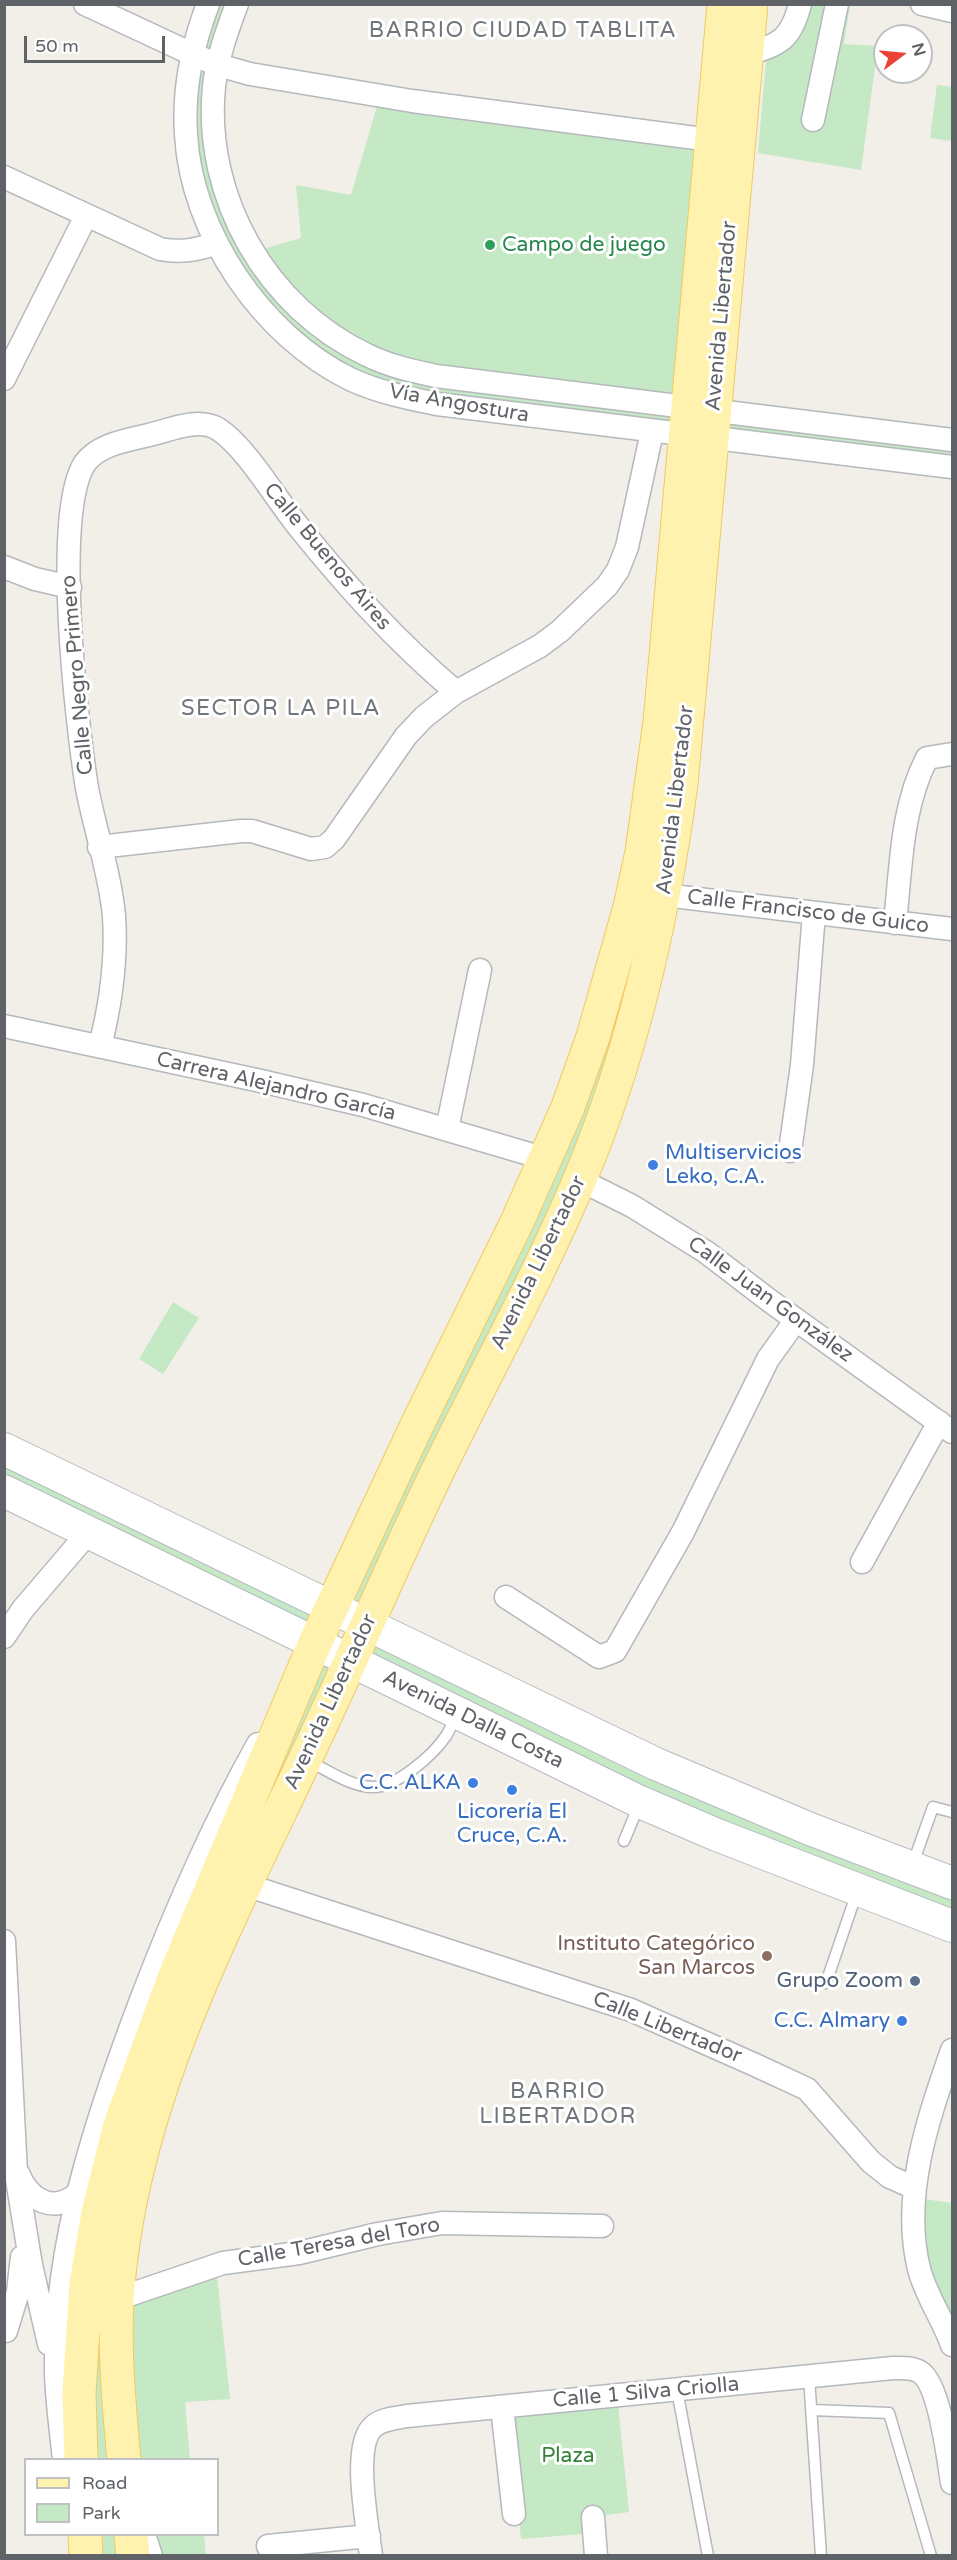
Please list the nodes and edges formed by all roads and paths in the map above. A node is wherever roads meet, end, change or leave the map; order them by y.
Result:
1 (85, 4) edge
2 (208, 4) edge
3 (237, 4) edge
4 (724, 4) edge
5 (751, 4) edge
6 (800, 4) edge
7 (837, 4) edge
8 (922, 4) edge
9 (952, 11) edge
10 (192, 54) junction
11 (746, 55) junction
12 (218, 65) junction
13 (813, 120) dead end
14 (711, 140) junction
15 (4, 177) edge
16 (86, 216) junction
17 (217, 243) junction
18 (6, 374) edge
19 (201, 423) joint
20 (699, 423) junction
21 (652, 432) junction
22 (952, 440) edge
23 (952, 467) edge
24 (4, 567) edge
25 (70, 586) junction
26 (456, 692) junction
27 (952, 754) edge
28 (99, 847) junction
29 (664, 895) junction
30 (814, 913) junction
31 (895, 923) junction
32 (952, 930) edge
33 (480, 970) dead end
34 (4, 1026) edge
35 (100, 1046) junction
36 (447, 1129) junction
37 (790, 1151) dead end
38 (546, 1159) junction
39 (580, 1180) junction
40 (796, 1320) junction
41 (946, 1427) edge
42 (4, 1449) edge
43 (4, 1491) edge
44 (88, 1533) junction
45 (862, 1562) dead end
46 (506, 1597) dead end
47 (332, 1607) junction
48 (368, 1624) junction
49 (4, 1637) edge
50 (315, 1643) junction
51 (351, 1661) junction
52 (458, 1712) junction
53 (305, 1759) junction
54 (640, 1802) junction
55 (952, 1812) edge
56 (624, 1841) dead end
57 (912, 1867) junction
58 (952, 1883) edge
59 (246, 1885) junction
60 (858, 1890) junction
61 (952, 1926) edge
62 (4, 1941) edge
63 (826, 1983) dead end
64 (952, 2050) edge
65 (15, 2165) junction
66 (915, 2188) junction
67 (79, 2192) junction
68 (24, 2222) junction
69 (602, 2226) dead end
70 (68, 2244) junction
71 (38, 2294) junction
72 (117, 2299) junction
73 (946, 2316) edge
74 (5, 2332) edge
75 (952, 2345) edge
76 (56, 2375) junction
77 (809, 2377) junction
78 (677, 2390) junction
79 (502, 2407) junction
80 (812, 2410) junction
81 (64, 2458) edge
82 (81, 2458) edge
83 (123, 2458) edge
84 (952, 2483) edge
85 (514, 2514) dead end
86 (593, 2517) dead end
87 (73, 2536) edge
88 (85, 2536) edge
89 (268, 2546) dead end
90 (370, 2546) edge
91 (75, 2556) edge
92 (86, 2556) edge
93 (596, 2556) edge
94 (708, 2556) edge
95 (821, 2556) edge
96 (931, 2556) edge

1 - 10 street
2 - 10 street, Vía Angostura
3 - 12 street, Vía Angostura
4 - 14 main road, Avenida Libertador
5 - 11 main road, Avenida Libertador
6 - 11 street
7 - 13 street
8 - 9 street
10 - 12 street
10 - 17 street, Vía Angostura
11 - 20 main road, Avenida Libertador
12 - 14 street
12 - 20 street, Vía Angostura
14 - 20 main road, Avenida Libertador
15 - 16 street
16 - 17 street
16 - 18 street
17 - 21 street, Vía Angostura
19 - 25 street, Calle Negro Primero
19 - 26 street, Calle Buenos Aires
20 - 21 street, Vía Angostura
20 - 22 street, Vía Angostura
20 - 23 street, Vía Angostura
20 - 29 main road, Avenida Libertador
20 - 38 main road, Avenida Libertador
21 - 26 street
24 - 25 street
25 - 28 street, Calle Negro Primero
26 - 28 street
27 - 31 street
28 - 35 street, Calle Negro Primero
29 - 30 street, Calle Francisco de Guico
29 - 39 main road, Avenida Libertador
30 - 31 street, Calle Francisco de Guico
30 - 37 street
31 - 32 street, Calle Francisco de Guico
33 - 36 street
34 - 35 street, Carrera Alejandro García
35 - 36 street, Carrera Alejandro García
36 - 38 street, Carrera Alejandro García
38 - 47 main road, Avenida Libertador
39 - 40 street, Calle Juan González
39 - 48 main road, Avenida Libertador
40 - 41 street, Calle Juan González
40 - 46 street
41 - 45 street
42 - 47 street, Avenida Dalla Costa
43 - 44 street, Avenida Dalla Costa
44 - 49 street
44 - 50 street, Avenida Dalla Costa
47 - 48 street, Avenida Dalla Costa
47 - 50 main road, Avenida Libertador
48 - 51 main road, Avenida Libertador
48 - 57 street, Avenida Dalla Costa
50 - 51 street, Avenida Dalla Costa
50 - 67 street, Avenida Libertador
50 - 82 main road, Avenida Libertador
51 - 52 street, Avenida Dalla Costa
51 - 53 main road, Avenida Libertador
52 - 53 lane
52 - 54 street, Avenida Dalla Costa
53 - 59 main road, Avenida Libertador
54 - 56 lane
54 - 60 street, Avenida Dalla Costa
55 - 57 lane
57 - 58 street, Avenida Dalla Costa
59 - 66 street, Calle Libertador
59 - 72 main road, Avenida Libertador
60 - 61 street, Avenida Dalla Costa
60 - 63 lane
62 - 65 street
64 - 66 street
65 - 67 street
65 - 68 street
66 - 73 street
67 - 70 street, Avenida Libertador
68 - 71 street
68 - 74 street
69 - 72 street, Calle Teresa del Toro
70 - 71 street
70 - 76 street, Avenida Libertador
71 - 74 street
71 - 76 street
72 - 83 main road, Avenida Libertador
73 - 75 street
76 - 81 street, Avenida Libertador
77 - 78 street, Calle 1 Silva Criolla
77 - 80 lane
77 - 84 street, Calle 1 Silva Criolla
78 - 79 street, Calle 1 Silva Criolla
78 - 94 lane
79 - 85 street
79 - 90 street, Calle 1 Silva Criolla
80 - 95 lane
80 - 96 lane
86 - 93 street
87 - 91 street
88 - 92 main road
89 - 90 street

